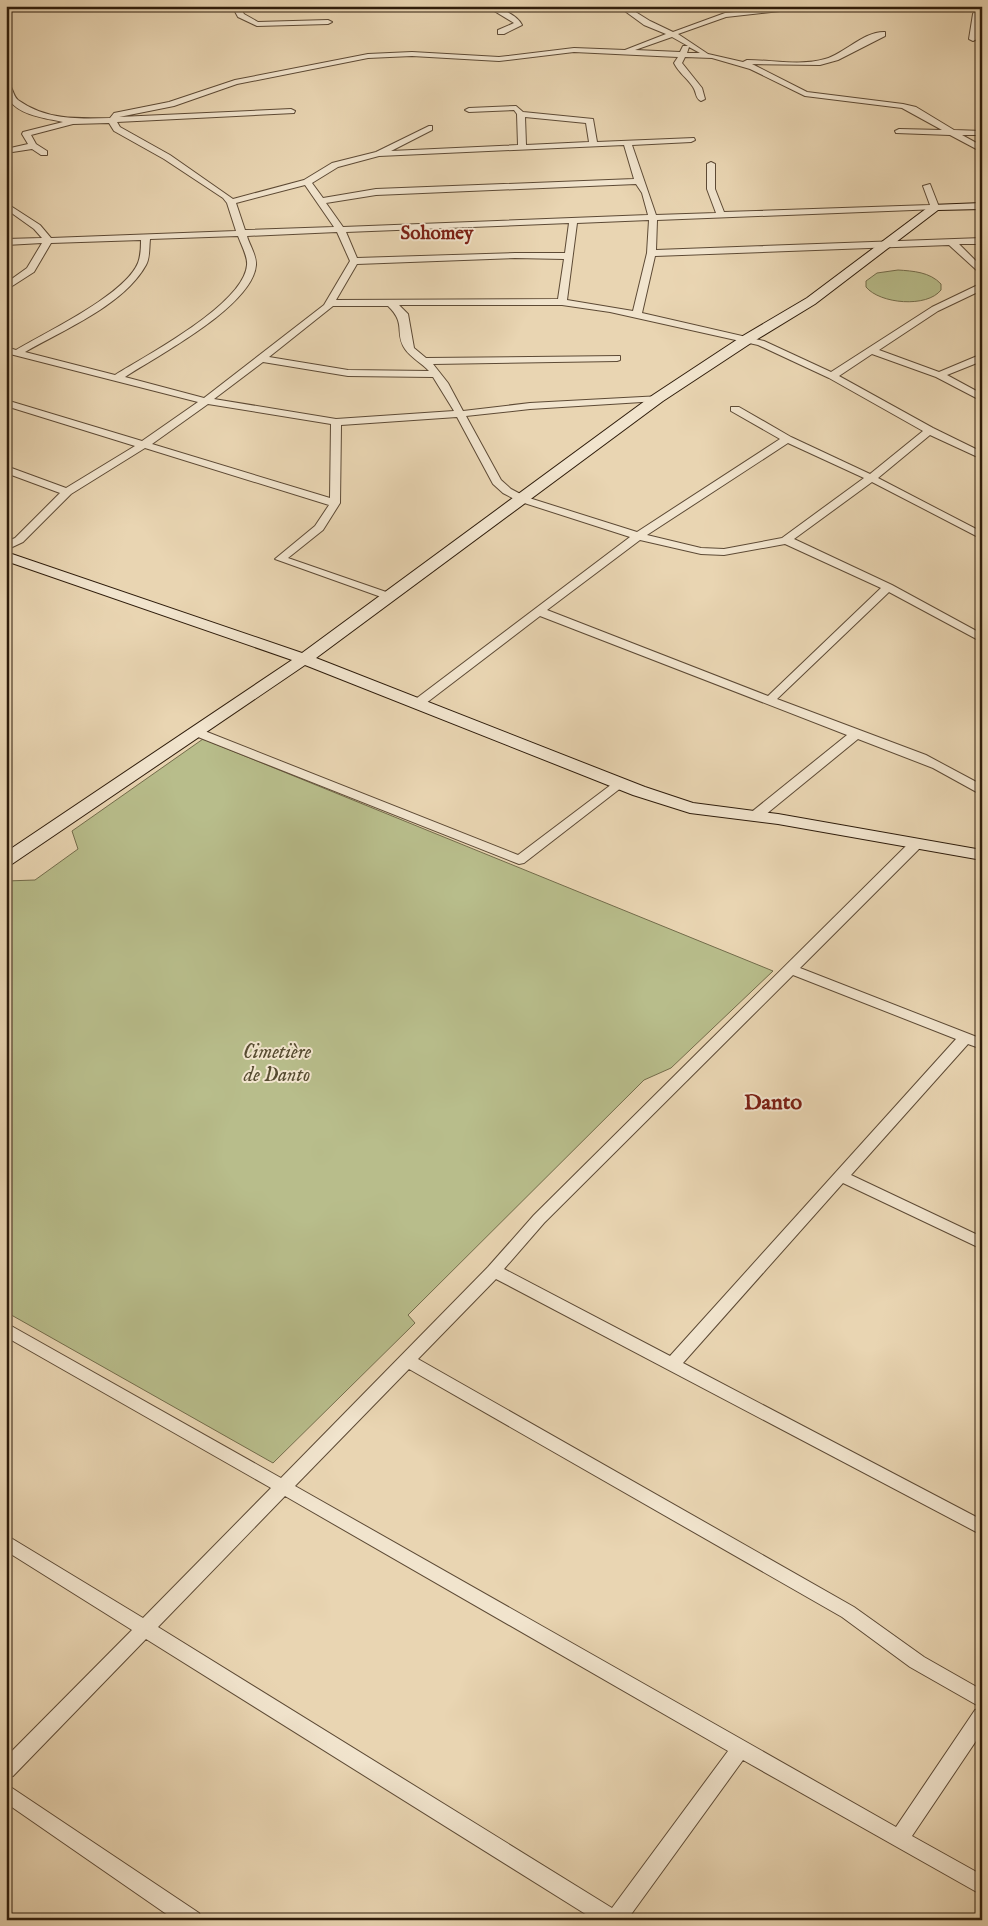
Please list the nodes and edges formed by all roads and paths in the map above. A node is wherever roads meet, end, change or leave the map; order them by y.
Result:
1 (236, 6) edge
2 (489, 6) edge
3 (622, 6) edge
4 (822, 6) edge
5 (981, 6) edge
6 (328, 22) dead end
7 (502, 32) dead end
8 (882, 34) dead end
9 (674, 35) junction
10 (973, 40) dead end
11 (689, 44) junction
12 (618, 53) junction
13 (682, 54) junction
14 (712, 56) junction
15 (733, 61) junction
16 (6, 83) edge
17 (701, 99) dead end
18 (469, 110) dead end
19 (291, 111) dead end
20 (521, 114) junction
21 (112, 120) junction
22 (73, 122) junction
23 (429, 128) dead end
24 (899, 132) dead end
25 (949, 132) junction
26 (982, 133) edge
27 (691, 140) dead end
28 (628, 144) junction
29 (33, 146) junction
30 (594, 146) junction
31 (522, 149) junction
32 (982, 150) edge
33 (6, 151) edge
34 (44, 152) dead end
35 (379, 154) junction
36 (711, 164) dead end
37 (639, 181) junction
38 (307, 182) junction
39 (927, 186) dead end
40 (231, 202) junction
41 (321, 202) junction
42 (6, 205) edge
43 (982, 206) edge
44 (935, 207) junction
45 (721, 215) junction
46 (653, 218) junction
47 (573, 221) junction
48 (340, 230) junction
49 (242, 233) junction
50 (146, 237) junction
51 (48, 240) junction
52 (982, 241) edge
53 (6, 242) edge
54 (951, 242) junction
55 (889, 244) junction
56 (651, 253) junction
57 (568, 256) junction
58 (354, 261) junction
59 (982, 272) edge
60 (982, 286) edge
61 (6, 287) edge
62 (562, 302) junction
63 (333, 303) junction
64 (418, 303) junction
65 (392, 304) junction
66 (403, 314) junction
67 (637, 316) junction
68 (746, 340) junction
69 (6, 350) edge
70 (870, 350) junction
71 (17, 353) junction
72 (982, 357) edge
73 (617, 358) dead end
74 (263, 359) junction
75 (425, 361) junction
76 (437, 374) junction
77 (939, 375) junction
78 (832, 376) junction
79 (117, 378) junction
80 (658, 398) junction
81 (982, 398) edge
82 (206, 401) junction
83 (6, 403) edge
84 (734, 409) dead end
85 (460, 414) junction
86 (336, 422) junction
87 (925, 434) junction
88 (787, 439) junction
89 (145, 444) junction
90 (982, 456) edge
91 (6, 469) edge
92 (871, 478) junction
93 (68, 492) junction
94 (522, 499) junction
95 (336, 503) junction
96 (638, 536) junction
97 (982, 536) edge
98 (786, 540) junction
99 (6, 548) edge
100 (6, 556) edge
101 (888, 586) junction
102 (388, 596) junction
103 (541, 612) junction
104 (982, 639) edge
105 (304, 659) junction
106 (769, 701) junction
107 (417, 704) junction
108 (197, 732) junction
109 (856, 734) junction
110 (620, 784) junction
111 (982, 791) edge
112 (754, 817) junction
113 (916, 844) junction
114 (982, 855) edge
115 (6, 860) edge
116 (792, 969) junction
117 (965, 1038) junction
118 (982, 1044) edge
119 (841, 1176) junction
120 (982, 1244) edge
121 (494, 1271) junction
122 (6, 1329) edge
123 (407, 1360) junction
124 (672, 1365) junction
125 (283, 1487) junction
126 (982, 1528) edge
127 (6, 1542) edge
128 (144, 1628) junction
129 (982, 1700) edge
130 (982, 1716) edge
131 (740, 1749) junction
132 (6, 1770) edge
133 (6, 1792) edge
134 (899, 1839) junction
135 (982, 1886) edge
136 (192, 1920) edge
137 (614, 1920) edge

1 - 6 street
2 - 7 street
3 - 9 street
4 - 9 street
5 - 10 street
8 - 15 street
9 - 11 street
9 - 12 street
11 - 13 street
11 - 14 street
12 - 13 street
12 - 21 street
13 - 14 street
13 - 17 street
14 - 15 street
15 - 25 street
16 - 22 street
18 - 20 street
19 - 21 street
20 - 30 street
20 - 31 street
21 - 22 street
21 - 40 street
22 - 29 street
23 - 35 street
24 - 25 street
25 - 26 street
25 - 32 street
27 - 28 street
28 - 30 street
28 - 37 street
29 - 33 street
29 - 34 street
30 - 31 street
31 - 35 street
35 - 38 street
36 - 45 street
37 - 41 street
37 - 46 street
38 - 40 street
38 - 41 street
39 - 44 street
40 - 49 street
41 - 48 street
42 - 51 street
43 - 44 street
44 - 45 street
44 - 55 street
45 - 46 street
46 - 47 street
46 - 56 street
47 - 48 street
47 - 57 street
48 - 49 street
48 - 58 street
49 - 50 street
49 - 79 street
50 - 51 street
50 - 71 street
51 - 53 street
51 - 61 street
52 - 54 street
54 - 55 street
54 - 59 street
55 - 56 street
55 - 68 street
56 - 67 street
57 - 58 street
57 - 62 street
58 - 63 street
60 - 70 street
62 - 64 street
62 - 67 street
63 - 65 street
63 - 74 street
64 - 65 street
64 - 66 street
65 - 66 street
66 - 75 street
67 - 68 street
68 - 78 street
68 - 80 street
69 - 71 street
70 - 77 street
70 - 78 street
71 - 79 street
72 - 77 street
73 - 75 street
74 - 76 street
74 - 82 street
75 - 76 street
76 - 85 street
77 - 81 street
78 - 87 street
79 - 82 street
80 - 85 street
80 - 94 street
82 - 86 street
82 - 89 street
83 - 89 street
84 - 88 street
85 - 86 street
85 - 94 street
86 - 95 street
87 - 90 street
87 - 92 street
88 - 92 street
88 - 96 street
89 - 93 street
89 - 95 street
91 - 93 street
92 - 97 street
92 - 98 street
93 - 99 street
94 - 96 street
94 - 102 street
95 - 102 street
96 - 98 street
96 - 103 street
98 - 101 street
100 - 105 street
101 - 104 street
101 - 106 street
102 - 105 street
103 - 106 street
103 - 107 street
105 - 107 street
105 - 108 street
106 - 109 street
107 - 110 street
108 - 110 street
108 - 115 street
109 - 111 street
109 - 112 street
110 - 112 street
112 - 113 street
113 - 114 street
113 - 116 street
116 - 117 street
116 - 121 street
117 - 118 street
117 - 119 street
119 - 120 street
119 - 124 street
121 - 123 street
121 - 124 street
122 - 125 street
123 - 125 street
123 - 129 street
124 - 126 street
125 - 128 street
125 - 131 street
127 - 128 street
128 - 132 street
128 - 137 street
130 - 134 street
131 - 134 street
131 - 137 street
133 - 136 street
134 - 135 street

